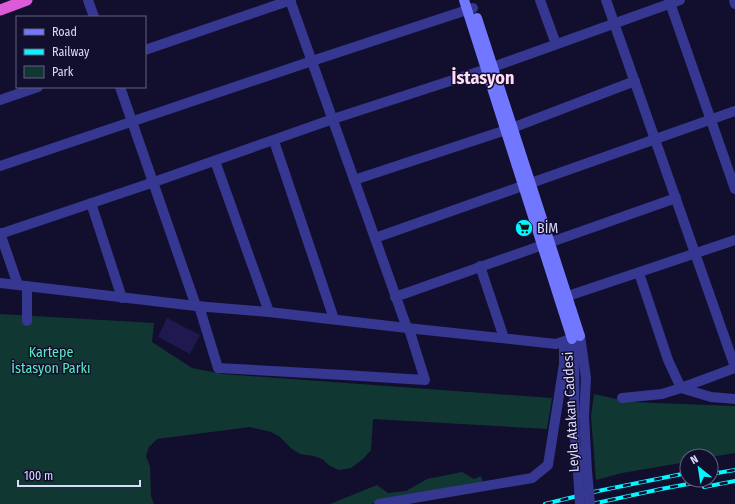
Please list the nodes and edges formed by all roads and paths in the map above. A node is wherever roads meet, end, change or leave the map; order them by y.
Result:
1 (27, 0) edge
2 (88, 0) edge
3 (291, 0) edge
4 (464, 0) edge
5 (540, 0) edge
6 (606, 0) edge
7 (734, 0) edge
8 (673, 1) edge
9 (735, 4) edge
10 (470, 6) edge
11 (0, 10) edge
12 (94, 16) edge
13 (615, 23) junction
14 (556, 44) junction
15 (146, 50) edge
16 (312, 61) junction
17 (489, 68) junction
18 (635, 81) junction
19 (35, 88) edge
20 (120, 88) edge
21 (0, 100) edge
22 (735, 112) edge
23 (333, 119) junction
24 (711, 120) junction
25 (132, 121) junction
26 (508, 129) junction
27 (655, 139) junction
28 (274, 141) junction
29 (215, 161) junction
30 (0, 166) edge
31 (354, 180) junction
32 (154, 182) junction
33 (526, 186) junction
34 (735, 189) edge
35 (676, 198) junction
36 (91, 204) junction
37 (0, 233) edge
38 (375, 238) junction
39 (735, 240) edge
40 (545, 244) junction
41 (695, 254) junction
42 (480, 266) junction
43 (639, 273) junction
44 (0, 283) edge
45 (22, 286) junction
46 (395, 297) junction
47 (122, 298) junction
48 (563, 298) junction
49 (198, 306) junction
50 (269, 312) junction
51 (334, 319) junction
52 (27, 321) dead end
53 (408, 329) junction
54 (504, 338) junction
55 (572, 339) junction
56 (735, 367) edge
57 (681, 388) junction
58 (622, 398) dead end
59 (735, 399) edge
60 (583, 472) junction
61 (378, 504) edge
62 (580, 504) edge
63 (590, 504) edge

1 - 11 highway
2 - 12 street
3 - 15 street
3 - 16 street
4 - 10 main road, Leyla Atakan Caddesi
5 - 14 street
6 - 13 street
7 - 9 street
8 - 13 street
8 - 24 street
10 - 16 street
10 - 17 main road, Leyla Atakan Caddesi
13 - 14 street
13 - 18 street
14 - 17 street
16 - 23 street
16 - 25 street
17 - 23 street
17 - 26 main road, Leyla Atakan Caddesi
18 - 26 street
18 - 27 street
19 - 21 street
20 - 25 street
22 - 24 street
23 - 28 street
23 - 31 street
24 - 27 street
24 - 34 street
25 - 30 street
25 - 32 street
26 - 31 street
26 - 33 main road, Leyla Atakan Caddesi
27 - 33 street
27 - 35 street
28 - 29 street
28 - 51 street
29 - 32 street
29 - 50 street
31 - 38 street
32 - 36 street
32 - 49 street
33 - 38 street
33 - 40 main road, Leyla Atakan Caddesi
35 - 40 street
35 - 41 street
36 - 37 street
36 - 47 street
37 - 45 street
38 - 46 street
39 - 41 street
40 - 42 street
40 - 48 main road, Leyla Atakan Caddesi
41 - 43 street
41 - 56 street
42 - 46 street
42 - 54 street
43 - 48 street
43 - 57 street
44 - 45 street
45 - 47 street
45 - 52 street
46 - 53 street
47 - 49 street
48 - 55 main road, Leyla Atakan Caddesi
49 - 50 street
49 - 53 street
50 - 51 street
51 - 53 street
53 - 54 street
54 - 55 street
55 - 60 street, Leyla Atakan Caddesi
55 - 61 street
56 - 57 street
57 - 58 street
57 - 59 street
60 - 62 street, Leyla Atakan Caddesi, bridge
60 - 63 street, Leyla Atakan Caddesi, bridge

